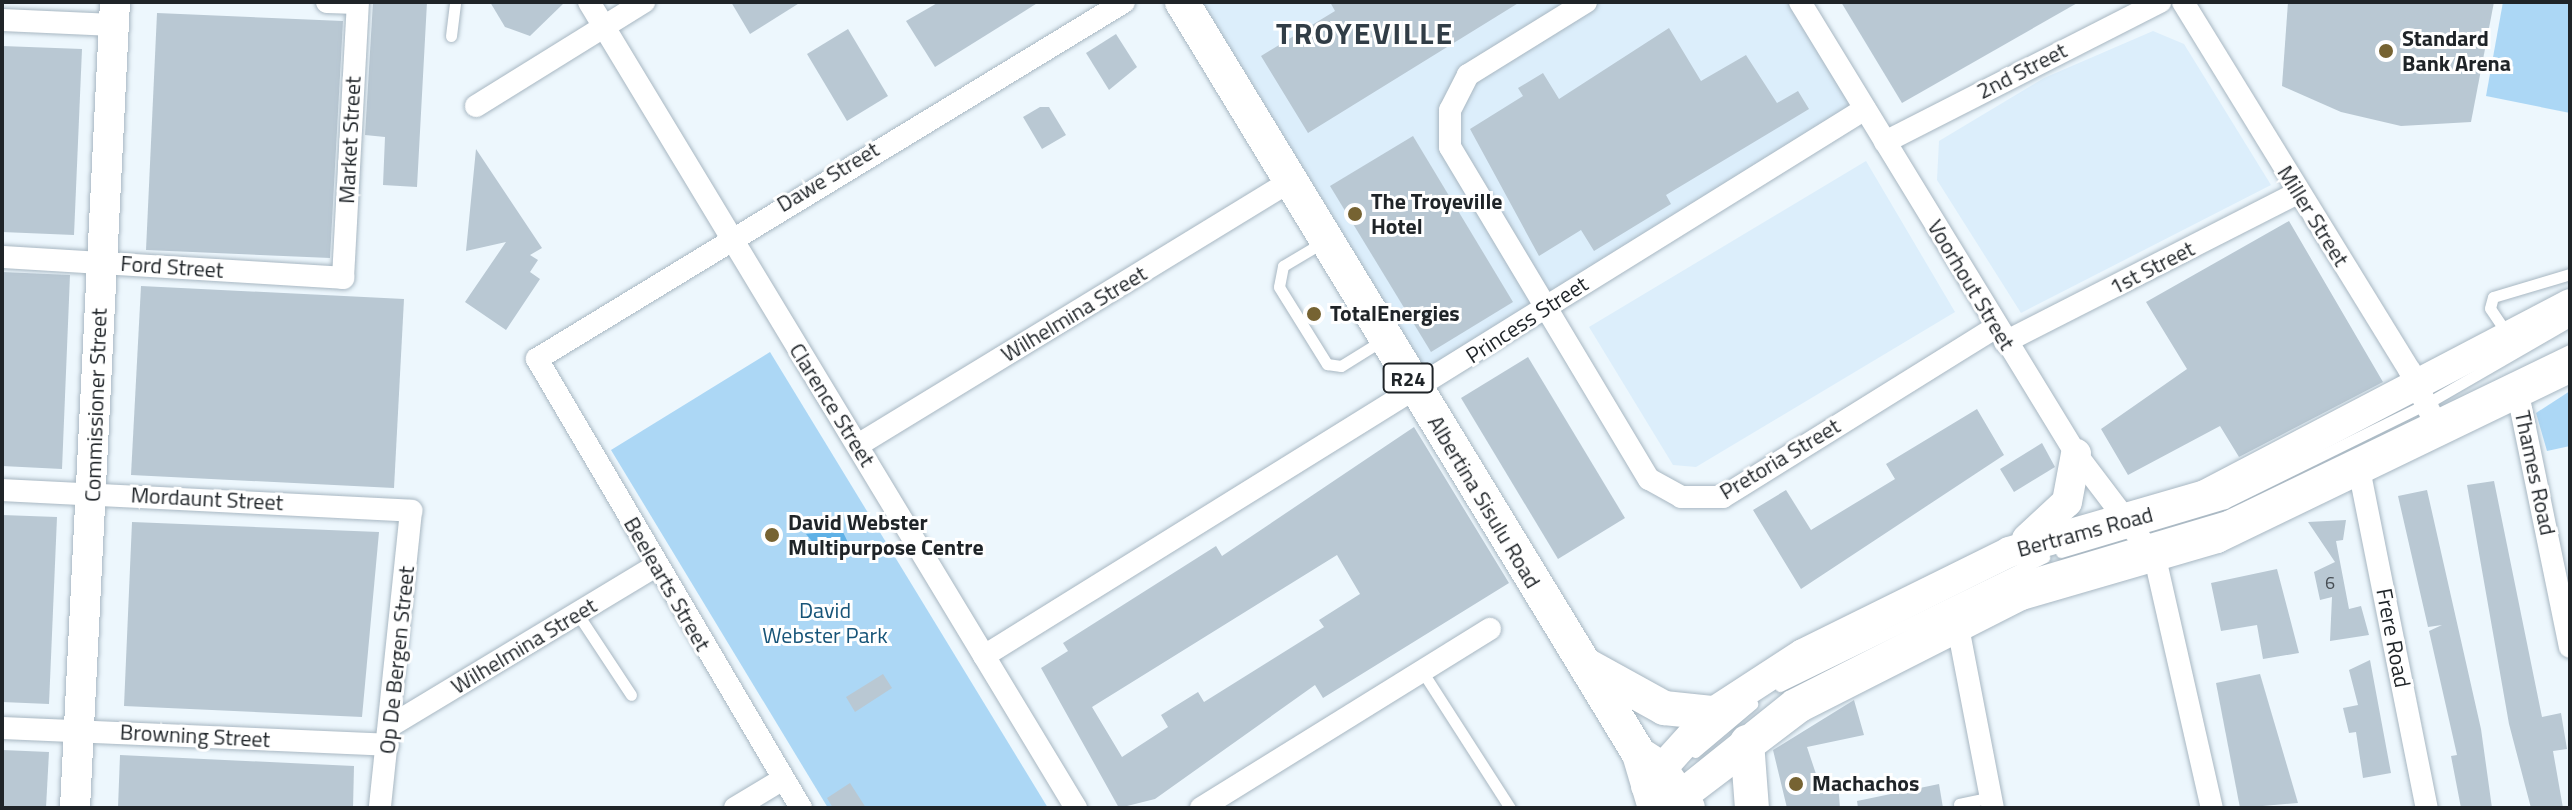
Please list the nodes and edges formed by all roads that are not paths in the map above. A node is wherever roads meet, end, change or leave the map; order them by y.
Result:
1 (327, 2) edge
2 (358, 2) edge
3 (455, 2) edge
4 (589, 2) edge
5 (644, 2) edge
6 (1124, 2) edge
7 (1182, 2) edge
8 (1586, 2) edge
9 (1800, 2) edge
10 (2160, 2) edge
11 (2183, 2) edge
12 (114, 14) edge
13 (2, 20) edge
14 (604, 26) junction
15 (451, 36) dead end
16 (476, 106) dead end
17 (1865, 109) junction
18 (1885, 142) junction
19 (1289, 182) junction
20 (2298, 193) junction
21 (729, 238) junction
22 (1326, 241) junction
23 (2, 257) edge
24 (101, 263) junction
25 (2570, 274) edge
26 (343, 278) joint
27 (2570, 304) edge
28 (1541, 309) junction
29 (2570, 321) edge
30 (2001, 335) junction
31 (1385, 339) junction
32 (2511, 339) junction
33 (2570, 350) edge
34 (537, 359) joint
35 (2570, 367) edge
36 (1416, 392) junction
37 (2518, 394) junction
38 (2429, 410) junction
39 (858, 445) junction
40 (2076, 454) junction
41 (2359, 469) junction
42 (2, 490) edge
43 (92, 493) junction
44 (411, 511) joint
45 (2138, 539) junction
46 (2009, 552) junction
47 (656, 566) junction
48 (577, 613) junction
49 (1958, 627) junction
50 (1490, 629) dead end
51 (2570, 647) edge
52 (984, 656) junction
53 (1580, 660) junction
54 (1422, 671) junction
55 (631, 695) dead end
56 (1712, 713) junction
57 (2, 728) edge
58 (79, 731) junction
59 (390, 735) junction
60 (1747, 742) junction
61 (783, 779) junction
62 (1661, 792) edge
63 (1992, 803) edge
64 (1959, 804) dead end
65 (75, 808) edge
66 (380, 808) edge
67 (735, 808) edge
68 (801, 808) edge
69 (1076, 808) edge
70 (1201, 808) edge
71 (1510, 808) edge
72 (1752, 808) edge
73 (2212, 808) edge
74 (2427, 808) edge

1 - 2 street
2 - 26 street, Market Street
3 - 15 lane
4 - 14 street, Clarence Street
5 - 14 street
6 - 21 street, Dawe Street
7 - 19 main road, Albertina Sisulu Road / R24
8 - 28 street
9 - 17 street, Voorhout Street
10 - 18 street, 2nd Street
11 - 20 street, Miller Street
12 - 13 street
12 - 24 main road, Commissioner Street
14 - 16 street
14 - 21 street, Clarence Street
17 - 18 street, Voorhout Street
17 - 28 street, Princess Street
18 - 30 street, Voorhout Street
19 - 22 main road, Albertina Sisulu Road / R24
19 - 39 street, Wilhelmina Street
20 - 30 street, 1st Street
20 - 38 street, Miller Street
21 - 34 street, Dawe Street
21 - 39 street, Clarence Street
22 - 31 main road, Albertina Sisulu Road / R24
22 - 31 lane
23 - 24 street, Ford Street
24 - 26 street, Ford Street
24 - 43 main road, Commissioner Street
25 - 32 lane
27 - 32 main road, Bertrams Road
28 - 30 street, Pretoria Street
28 - 36 street, Princess Street
29 - 38 lane
30 - 40 street, Voorhout Street
31 - 36 main road, Albertina Sisulu Road / R24
32 - 38 main road, Bertrams Road
33 - 38 lane
34 - 47 street, Beelearts Street
35 - 37 main road, Bertrams Road
36 - 52 street, Princess Street
36 - 53 main road, Albertina Sisulu Road / R24
37 - 38 main road, Bertrams Road
37 - 51 street, Thames Road
38 - 41 main road, Bertrams Road
38 - 45 main road, Bertrams Road
39 - 52 street, Clarence Street
40 - 45 street, Voorhout Street
40 - 46 main road
41 - 45 main road, Bertrams Road
41 - 74 street, Frere Road
42 - 43 street, Mordaunt Street
43 - 44 street, Mordaunt Street
43 - 58 main road, Commissioner Street
44 - 59 street, Op De Bergen Street
45 - 46 main road, Bertrams Road
45 - 49 main road, Bertrams Road
45 - 62 lane
45 - 73 street
46 - 56 main road, Bertrams Road
47 - 48 street, Wilhelmina Street
47 - 61 street, Beelearts Street
48 - 55 lane
48 - 59 street, Wilhelmina Street
49 - 60 main road, Bertrams Road
49 - 63 street
50 - 54 street
52 - 69 street, Clarence Street
53 - 56 main road
53 - 62 main road, Albertina Sisulu Road / R24
54 - 70 street
54 - 71 lane
56 - 62 main road, Bertrams Road
57 - 58 street, Browning Street
58 - 59 street, Browning Street
58 - 65 main road, Commissioner Street
59 - 66 street, Op De Bergen Street
60 - 62 main road, Bertrams Road
60 - 72 main road
61 - 67 street
61 - 68 street, Beelearts Street
63 - 64 lane

